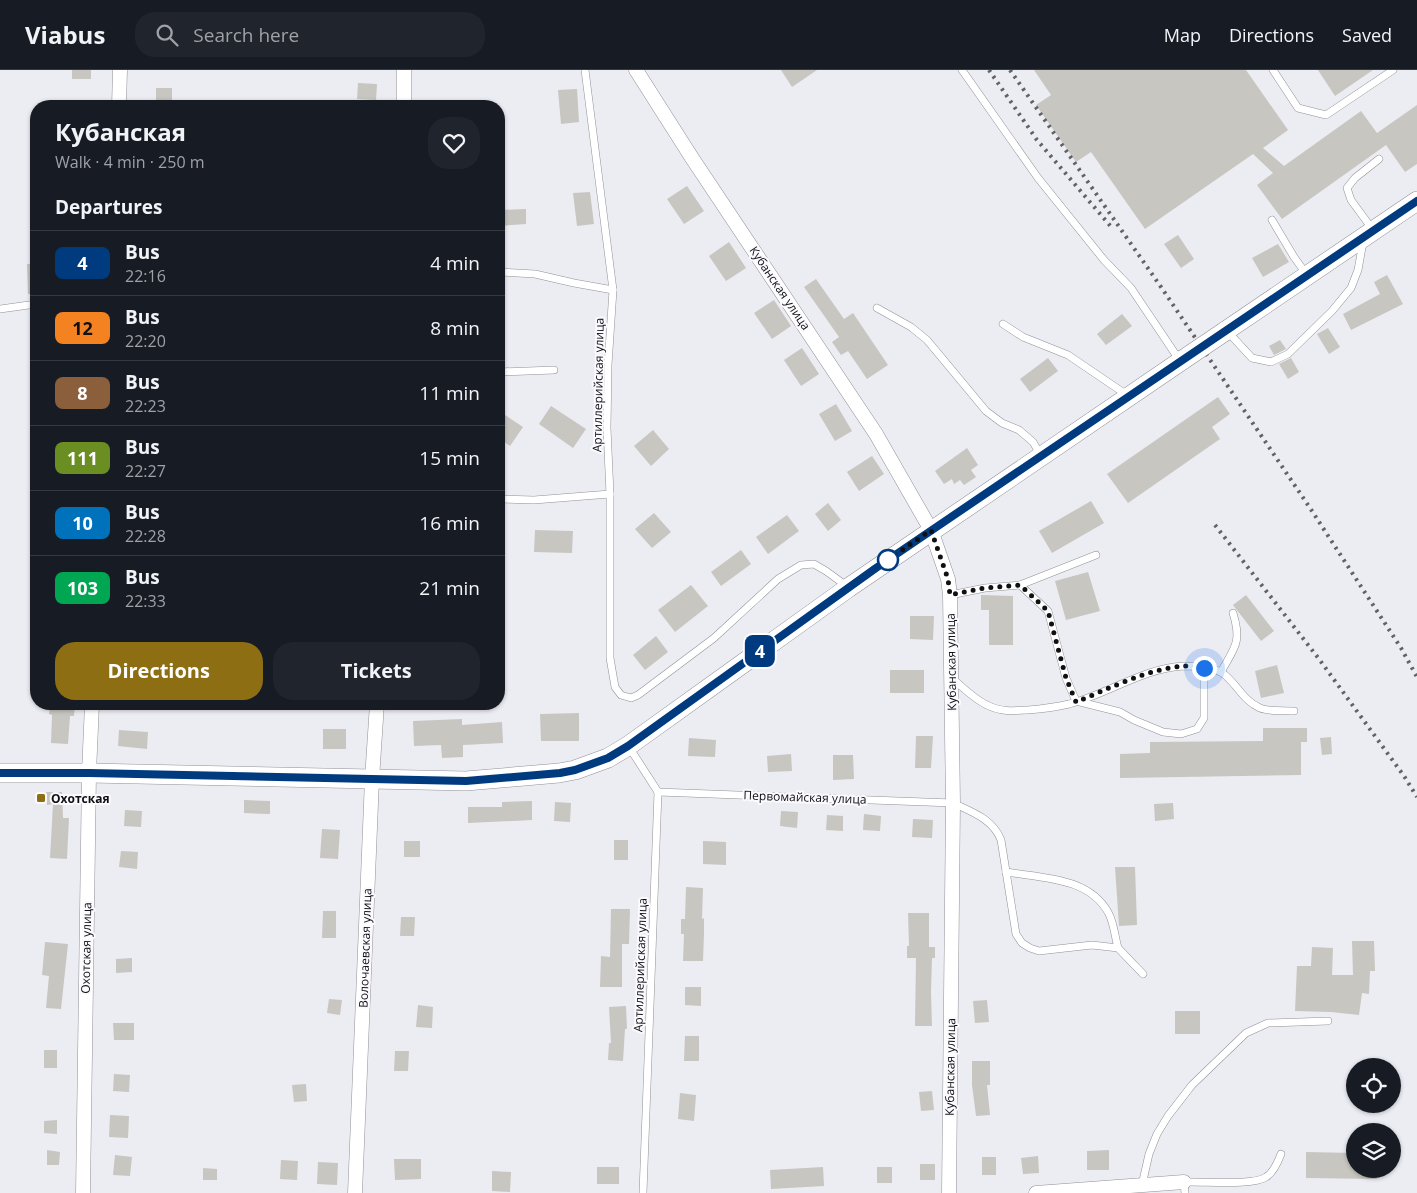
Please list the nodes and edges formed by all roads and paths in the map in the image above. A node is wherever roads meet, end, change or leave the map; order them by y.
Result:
1 (120, 70) edge
2 (404, 70) edge
3 (585, 70) edge
4 (636, 70) edge
5 (962, 70) edge
6 (1273, 70) edge
7 (1393, 70) edge
8 (120, 100) edge
9 (404, 100) edge
10 (1379, 159) dead end
11 (1417, 201) edge
12 (1272, 220) dead end
13 (1369, 234) junction
14 (505, 272) edge
15 (1308, 275) junction
16 (613, 290) junction
17 (30, 305) edge
18 (877, 308) dead end
19 (0, 309) edge
20 (1003, 324) dead end
21 (1225, 331) junction
22 (1182, 360) junction
23 (554, 370) dead end
24 (505, 372) edge
25 (1130, 396) junction
26 (1042, 457) junction
27 (610, 494) junction
28 (505, 499) edge
29 (931, 530) junction
30 (1096, 555) dead end
31 (1020, 585) junction
32 (848, 588) junction
33 (950, 595) junction
34 (1233, 613) dead end
35 (1204, 668) junction
36 (1221, 672) junction
37 (951, 677) junction
38 (1076, 702) junction
39 (92, 710) edge
40 (377, 710) edge
41 (1294, 711) dead end
42 (628, 746) junction
43 (0, 773) edge
44 (89, 773) junction
45 (372, 779) junction
46 (658, 792) junction
47 (953, 803) junction
48 (1006, 872) junction
49 (1118, 948) junction
50 (1143, 974) dead end
51 (1328, 1021) dead end
52 (1281, 1154) dead end
53 (1142, 1185) junction
54 (1184, 1188) edge
55 (83, 1193) edge
56 (355, 1193) edge
57 (643, 1193) edge
58 (948, 1193) edge
59 (1036, 1193) edge

1 - 8 street
2 - 9 street
3 - 16 lane, Артиллерийская улица
4 - 29 street, Кубанская улица
5 - 22 lane
6 - 7 lane
10 - 13 lane
11 - 13 main road
12 - 15 lane
13 - 15 main road
13 - 21 lane
14 - 16 lane
15 - 21 main road
16 - 27 lane, Артиллерийская улица
17 - 19 lane
18 - 26 lane
20 - 25 lane
21 - 22 main road, bridge
22 - 25 main road
23 - 24 lane
25 - 26 main road
26 - 29 main road
27 - 28 lane
27 - 32 lane, Артиллерийская улица
29 - 32 main road
29 - 33 street, Кубанская улица
30 - 31 lane
31 - 33 lane
31 - 38 lane
32 - 42 main road
33 - 37 street, Кубанская улица
34 - 36 lane
35 - 36 lane
35 - 38 lane
35 - 38 lane
36 - 41 lane
37 - 38 lane
37 - 47 street, Кубанская улица
39 - 44 street, Охотская улица
40 - 45 street, Волочаевская улица
42 - 45 main road
42 - 46 lane
43 - 44 main road
44 - 45 main road
44 - 55 street, Охотская улица
45 - 56 street, Волочаевская улица
46 - 47 lane, Первомайская улица
46 - 57 lane, Артиллерийская улица
47 - 48 lane
47 - 58 street, Кубанская улица
48 - 49 lane
48 - 49 lane
49 - 50 lane
51 - 53 lane
52 - 54 lane
53 - 54 street
53 - 59 street

